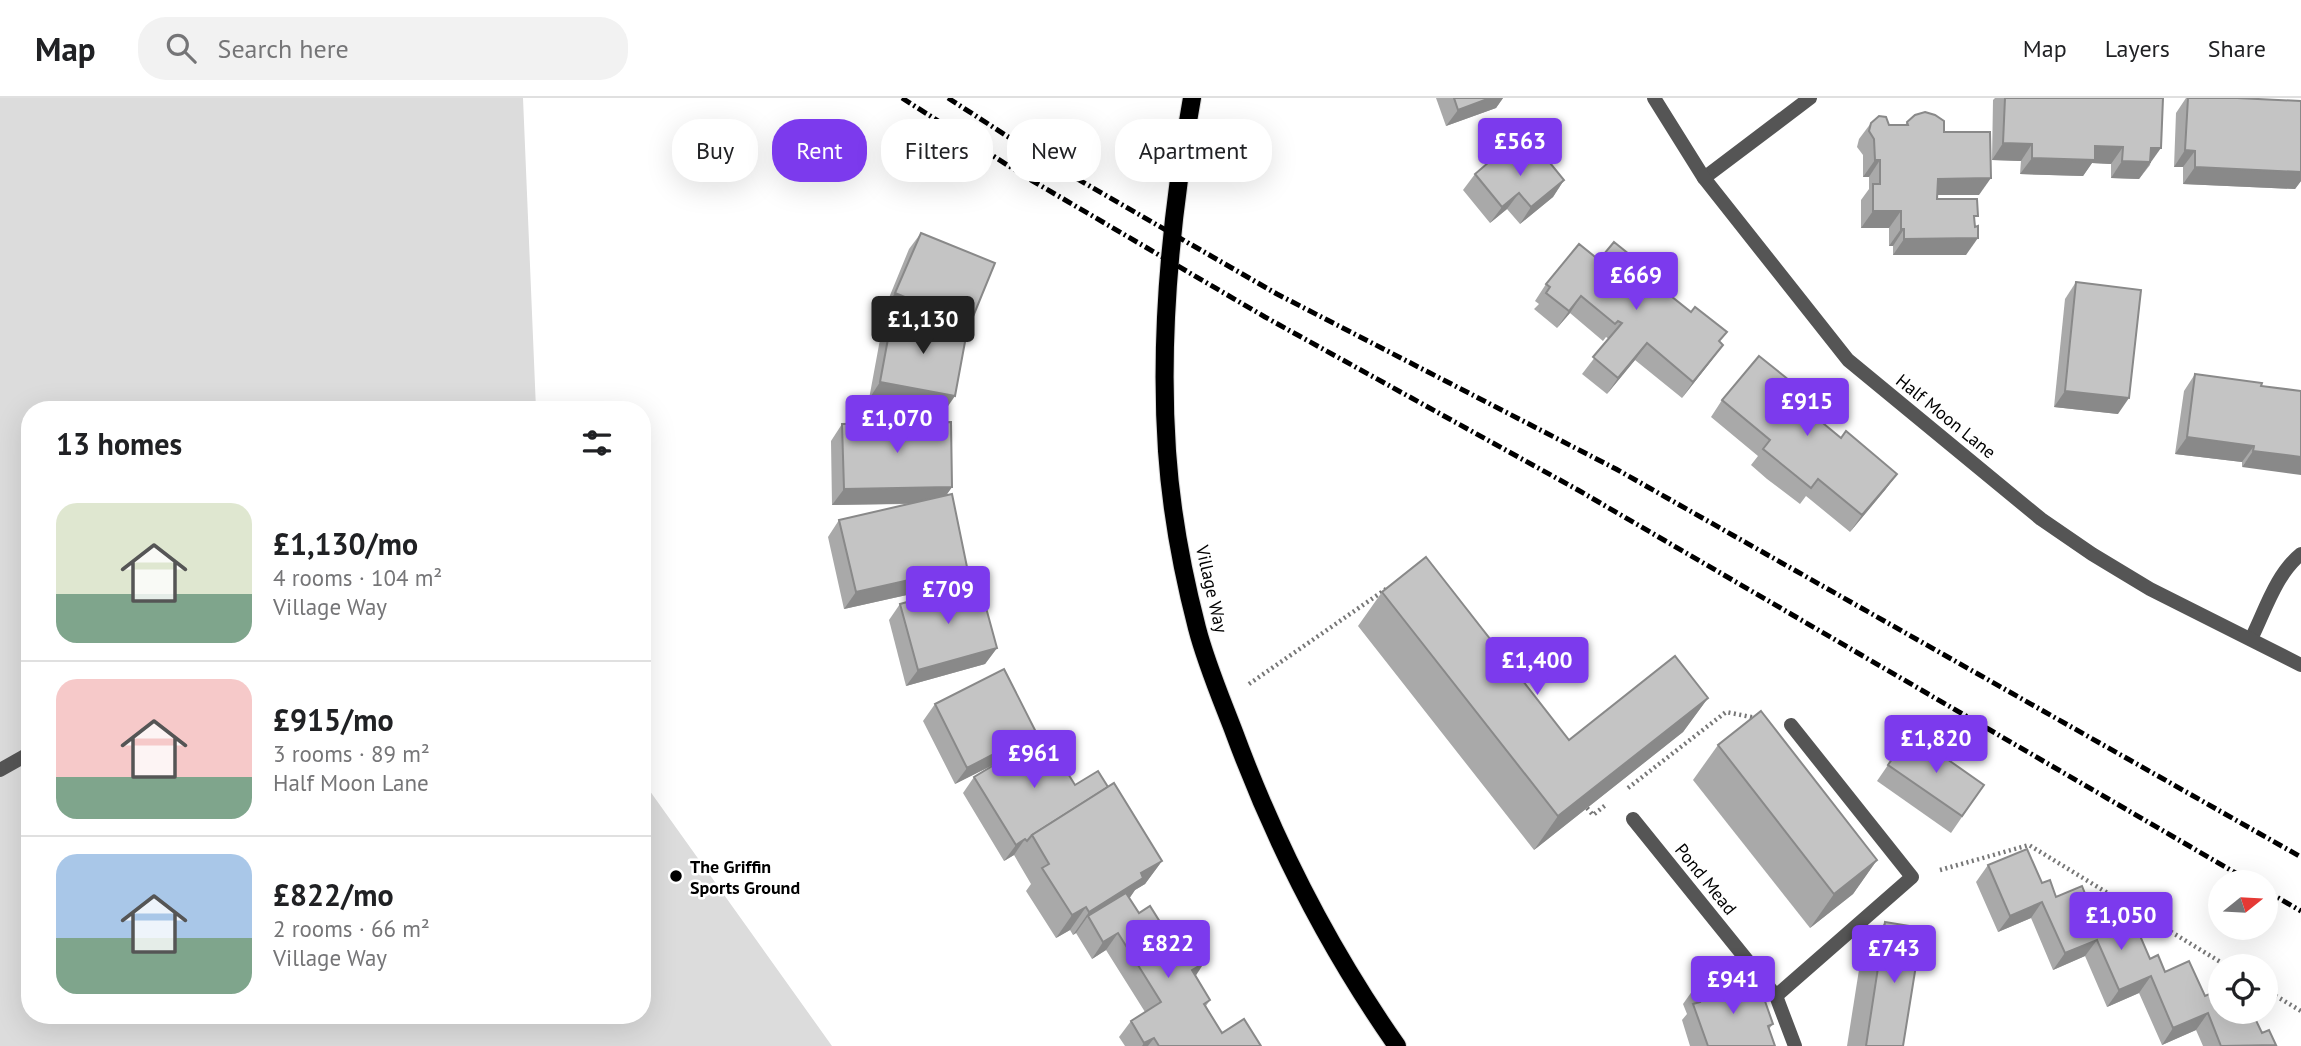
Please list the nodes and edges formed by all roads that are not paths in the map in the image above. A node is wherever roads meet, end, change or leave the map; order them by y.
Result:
1 (1192, 98) edge
2 (1654, 98) edge
3 (1810, 98) edge
4 (1704, 178) junction
5 (2301, 554) edge
6 (2251, 639) junction
7 (2301, 665) edge
8 (1791, 725) road end
9 (21, 757) edge
10 (0, 770) edge
11 (1633, 819) dead end
12 (1776, 996) junction
13 (1397, 1046) edge
14 (1795, 1046) edge

1 - 13 main road, Village Way
2 - 4 street, Half Moon Lane
3 - 4 street
4 - 6 street, Half Moon Lane
5 - 6 street
6 - 7 street, Half Moon Lane
8 - 12 street
9 - 10 street
11 - 12 street, Pond Mead
12 - 14 street, Pond Mead

